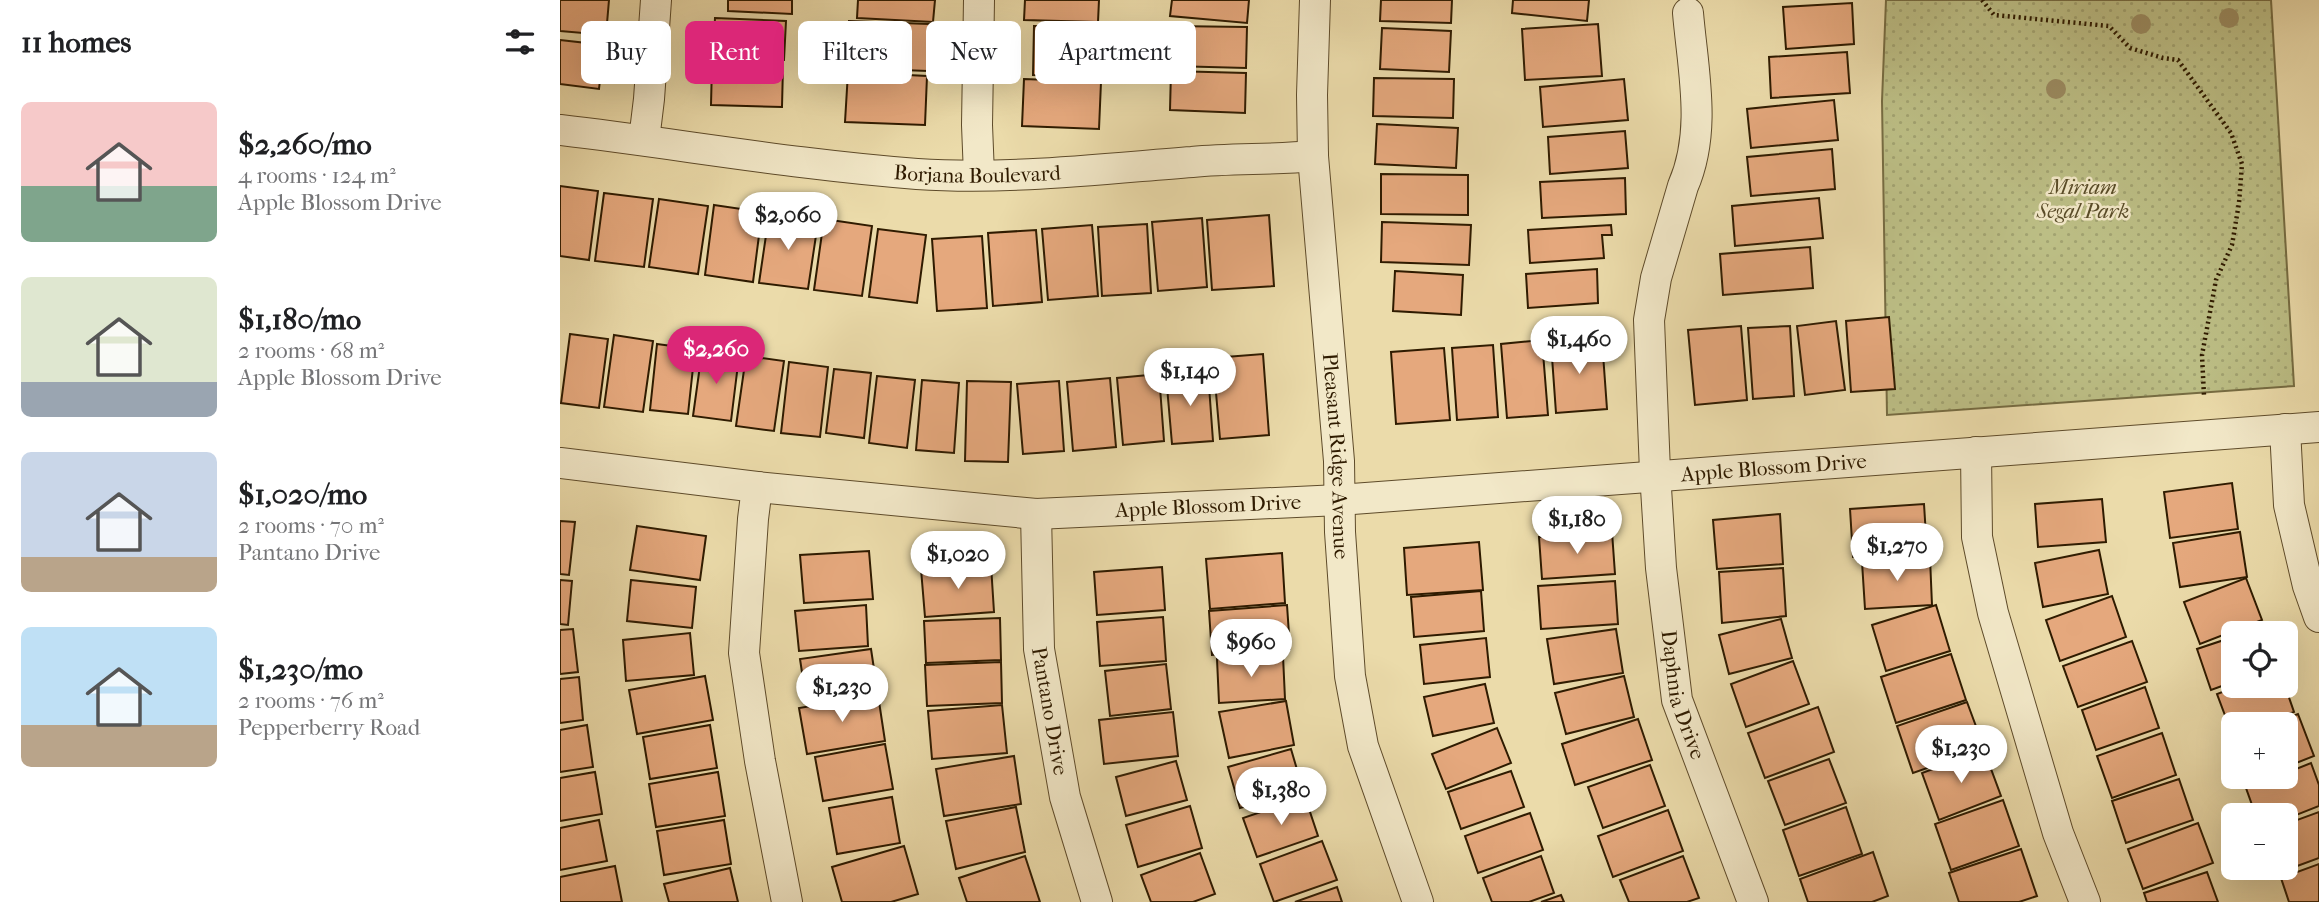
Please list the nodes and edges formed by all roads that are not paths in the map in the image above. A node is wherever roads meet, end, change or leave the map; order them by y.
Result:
1 (656, 0) edge
2 (979, 0) edge
3 (1315, 0) edge
4 (1688, 13) dead end
5 (560, 130) edge
6 (644, 140) junction
7 (1313, 156) junction
8 (979, 175) junction
9 (2319, 426) edge
10 (2285, 429) junction
11 (1976, 452) junction
12 (560, 463) edge
13 (1655, 477) junction
14 (757, 487) junction
15 (1339, 500) junction
16 (1036, 514) junction
17 (2319, 617) edge
18 (787, 902) edge
19 (1097, 902) edge
20 (1418, 902) edge
21 (1753, 902) edge
22 (2085, 902) edge

1 - 6 street
2 - 8 street
3 - 7 street, Pleasant Ridge Avenue
4 - 13 street, Daphnia Drive
5 - 6 street, Borjana Boulevard
6 - 8 street, Borjana Boulevard
7 - 8 street, Borjana Boulevard
7 - 15 street, Pleasant Ridge Avenue
9 - 10 street, Apple Blossom Drive
10 - 11 street, Apple Blossom Drive
10 - 17 street
11 - 13 street, Apple Blossom Drive
11 - 22 street
12 - 14 street, Apple Blossom Drive
13 - 15 street, Apple Blossom Drive
13 - 21 street, Daphnia Drive
14 - 16 street, Apple Blossom Drive
14 - 18 street
15 - 16 street, Apple Blossom Drive
15 - 20 street, Pleasant Ridge Avenue
16 - 19 street, Pantano Drive

